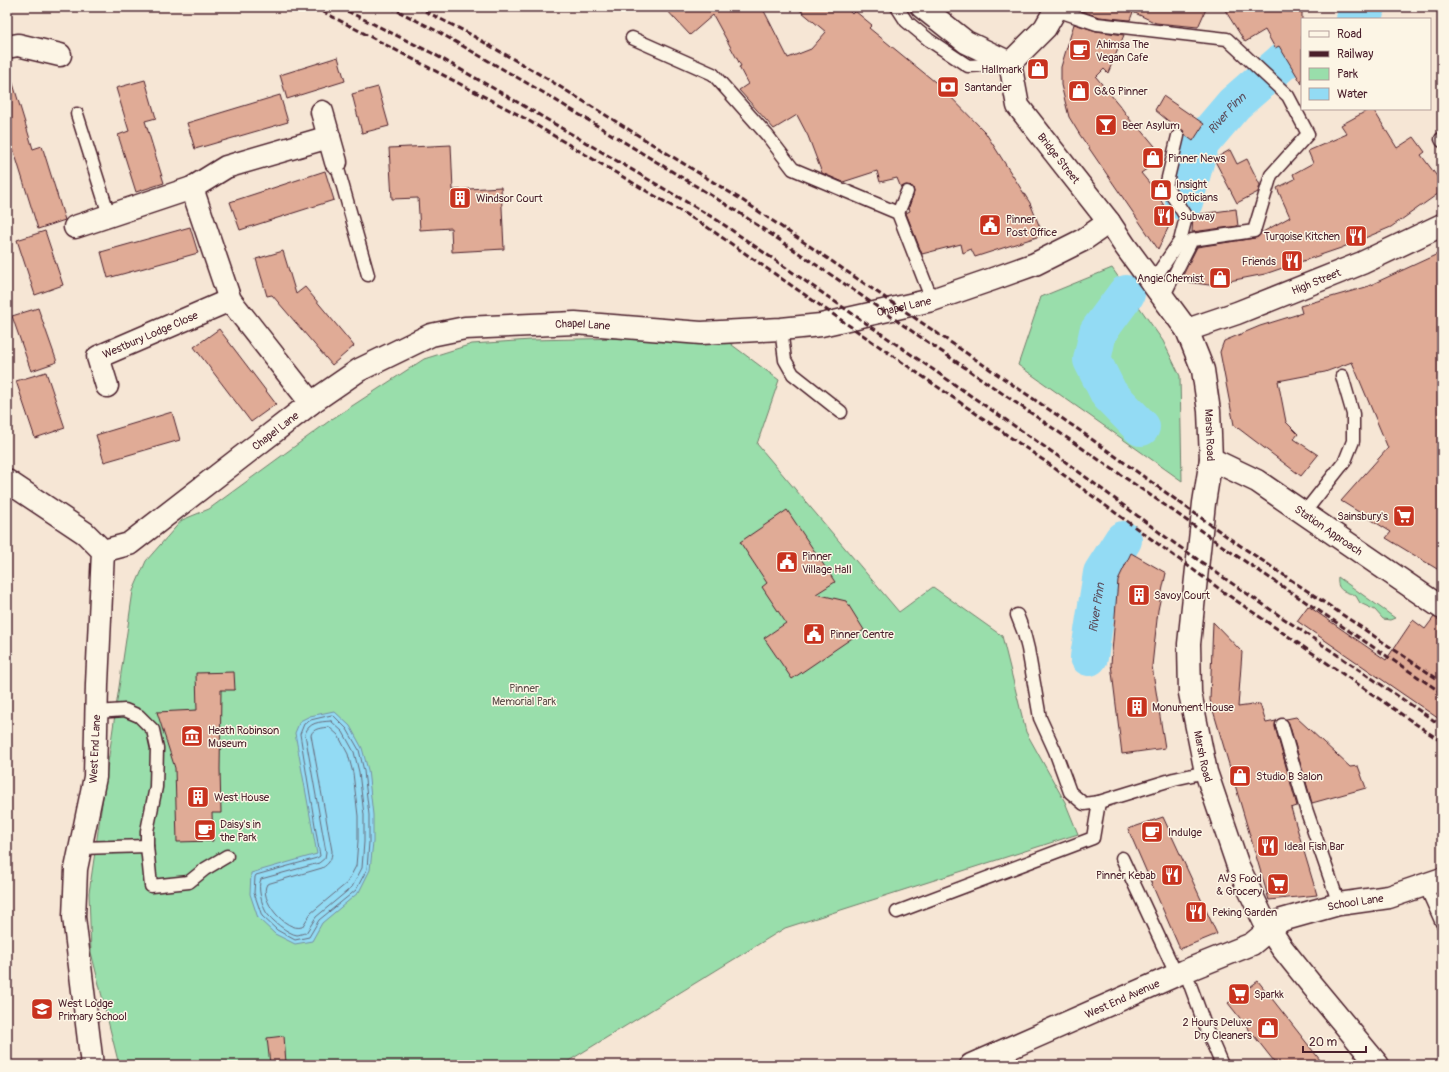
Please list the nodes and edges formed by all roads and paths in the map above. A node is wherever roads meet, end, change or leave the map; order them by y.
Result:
1 (897, 7) edge
2 (922, 7) edge
3 (1057, 8) edge
4 (632, 38) dead end
5 (7, 47) edge
6 (60, 55) dead end
7 (1010, 64) junction
8 (322, 112) dead end
9 (77, 114) dead end
10 (1178, 136) dead end
11 (329, 137) junction
12 (336, 162) joint
13 (192, 188) junction
14 (907, 192) dead end
15 (898, 213) junction
16 (109, 215) junction
17 (1110, 222) junction
18 (1442, 225) edge
19 (75, 227) dead end
20 (368, 275) dead end
21 (1158, 289) junction
22 (230, 300) junction
23 (932, 300) junction
24 (781, 329) junction
25 (1188, 330) junction
26 (1342, 376) dead end
27 (107, 386) dead end
28 (311, 403) junction
29 (841, 412) dead end
30 (1210, 459) junction
31 (7, 481) edge
32 (1304, 513) junction
33 (103, 551) junction
34 (1442, 608) edge
35 (1018, 615) dead end
36 (97, 712) junction
37 (1282, 725) dead end
38 (1206, 772) junction
39 (1099, 802) junction
40 (147, 846) junction
41 (81, 848) junction
42 (227, 856) dead end
43 (1122, 858) dead end
44 (1433, 882) edge
45 (1339, 904) junction
46 (897, 912) dead end
47 (1442, 923) edge
48 (1270, 928) junction
49 (1181, 974) junction
50 (92, 1065) edge
51 (971, 1065) edge
52 (1222, 1065) edge
53 (1378, 1065) edge

1 - 7 lane
2 - 7 street
3 - 7 street
3 - 21 lane
4 - 15 lane
5 - 6 street
7 - 17 street, Bridge Street
8 - 11 street
9 - 16 lane
10 - 21 lane
11 - 12 street
11 - 13 street
12 - 20 lane
13 - 16 street
13 - 22 street
14 - 15 lane
15 - 23 lane
16 - 19 street
17 - 21 street, Bridge Street
17 - 23 street, Chapel Lane
18 - 25 street, High Street
21 - 25 street, Bridge Street
22 - 27 street, Westbury Lodge Close
22 - 28 street
23 - 24 street, Chapel Lane
24 - 28 street, Chapel Lane
24 - 29 lane
25 - 30 street, Marsh Road
26 - 32 lane
28 - 33 street, Chapel Lane
30 - 32 street, Station Approach
30 - 38 street, Marsh Road
31 - 33 street
32 - 34 street, Station Approach
33 - 36 street, West End Lane
35 - 39 lane
36 - 40 lane
36 - 41 street, West End Lane
37 - 45 lane
38 - 39 lane
38 - 48 street, Marsh Road
39 - 46 lane
40 - 41 lane
40 - 42 lane
41 - 50 street, West End Lane
43 - 49 lane
44 - 45 street, School Lane
44 - 47 lane
45 - 48 street, School Lane
48 - 49 street, West End Avenue
48 - 53 street, Marsh Road
49 - 51 street, West End Avenue
49 - 52 lane

